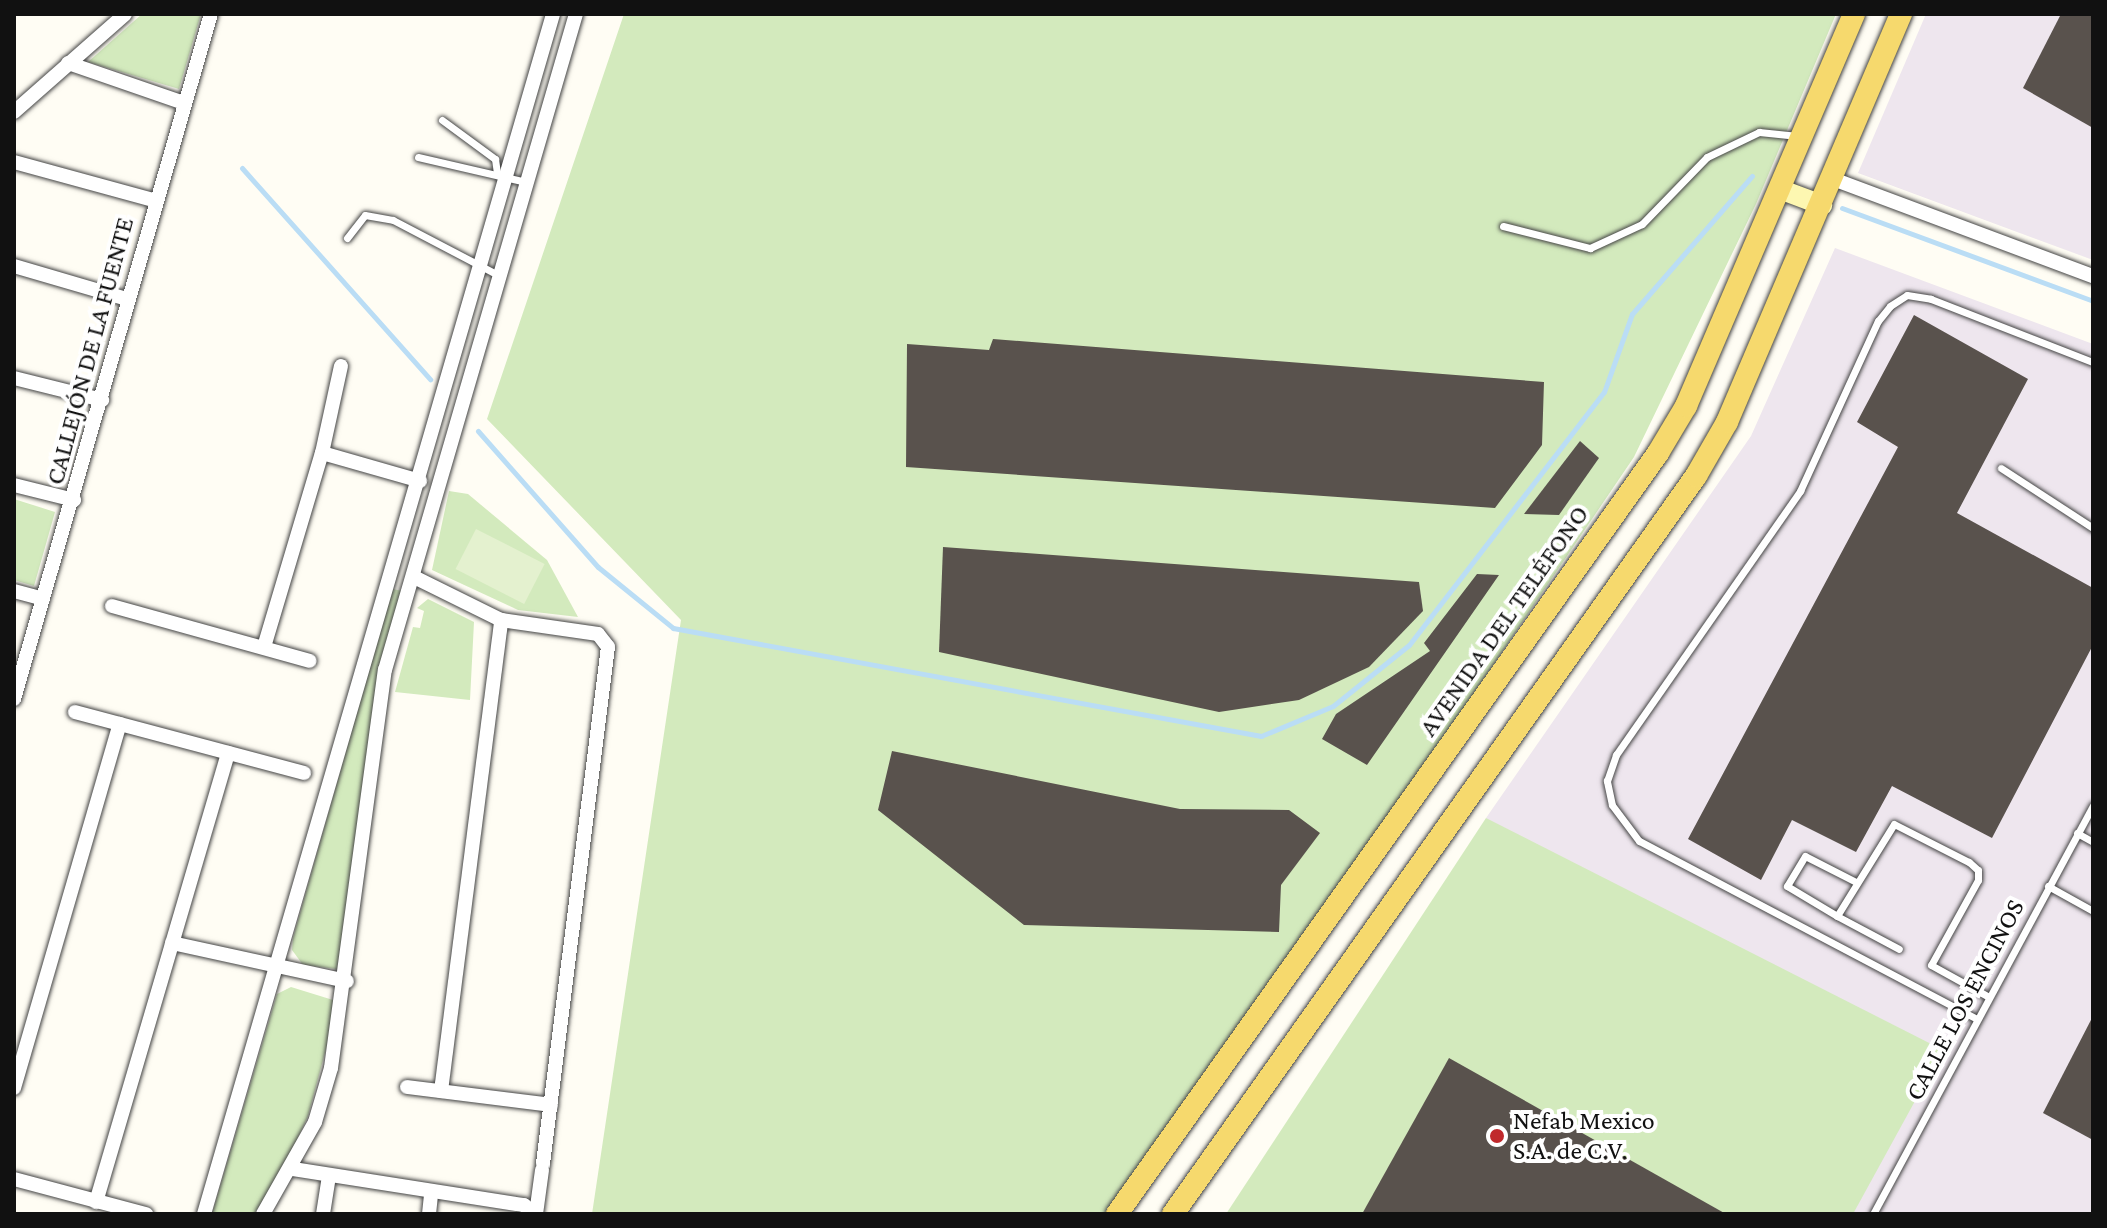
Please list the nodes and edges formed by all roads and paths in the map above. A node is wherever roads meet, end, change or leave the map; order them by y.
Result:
1 (125, 14) edge
2 (211, 14) edge
3 (553, 14) edge
4 (576, 14) edge
5 (1854, 14) edge
6 (1901, 14) edge
7 (68, 63) junction
8 (184, 103) junction
9 (14, 112) edge
10 (442, 120) dead end
11 (1804, 137) junction
12 (418, 157) dead end
13 (14, 162) edge
14 (502, 175) junction
15 (1833, 179) junction
16 (526, 182) junction
17 (1782, 190) junction
18 (157, 201) junction
19 (1822, 205) junction
20 (1503, 226) dead end
21 (347, 238) dead end
22 (14, 266) edge
23 (482, 270) junction
24 (500, 276) junction
25 (2093, 276) edge
26 (127, 299) junction
27 (2093, 362) edge
28 (341, 366) dead end
29 (14, 378) edge
30 (102, 400) junction
31 (430, 448) junction
32 (322, 453) junction
33 (451, 454) junction
34 (2001, 468) dead end
35 (420, 481) junction
36 (14, 485) edge
37 (74, 500) junction
38 (2093, 528) edge
39 (389, 579) junction
40 (412, 582) junction
41 (14, 591) edge
42 (43, 599) junction
43 (112, 606) dead end
44 (501, 620) junction
45 (264, 647) junction
46 (310, 661) dead end
47 (14, 699) edge
48 (75, 712) dead end
49 (120, 724) junction
50 (228, 753) junction
51 (304, 773) dead end
52 (2093, 805) edge
53 (2077, 833) junction
54 (2093, 842) edge
55 (1856, 882) junction
56 (2048, 886) junction
57 (2093, 911) edge
58 (1837, 916) junction
59 (172, 943) junction
60 (1899, 949) dead end
61 (278, 968) junction
62 (347, 981) junction
63 (1989, 997) junction
64 (1977, 1019) junction
65 (407, 1087) dead end
66 (14, 1088) edge
67 (441, 1091) junction
68 (551, 1105) junction
69 (293, 1169) junction
70 (329, 1177) junction
71 (14, 1179) edge
72 (431, 1194) junction
73 (96, 1202) junction
74 (146, 1214) edge
75 (204, 1214) edge
76 (263, 1214) edge
77 (323, 1214) edge
78 (429, 1214) edge
79 (535, 1214) edge
80 (1117, 1214) edge
81 (1173, 1214) edge
82 (1873, 1214) edge

1 - 7 street
2 - 8 street, CALLEJÓN DE LA FUENTE
3 - 14 street
4 - 16 street
5 - 11 main road, AVENIDA DEL TELÉFONO
6 - 15 main road
7 - 8 street
7 - 9 street
8 - 18 street, CALLEJÓN DE LA FUENTE
10 - 14 lane
11 - 17 main road, AVENIDA DEL TELÉFONO
11 - 20 lane
12 - 14 lane
13 - 18 street
14 - 16 lane
14 - 23 street
15 - 19 main road
15 - 25 street
16 - 24 street
17 - 19 main road
17 - 80 main road, AVENIDA DEL TELÉFONO
18 - 26 street, CALLEJÓN DE LA FUENTE
19 - 81 main road
21 - 23 lane
22 - 26 street
23 - 24 lane
23 - 31 street
24 - 33 street
26 - 30 street, CALLEJÓN DE LA FUENTE
27 - 64 lane
28 - 32 street
29 - 30 street
30 - 37 street, CALLEJÓN DE LA FUENTE
31 - 33 street
31 - 35 street
32 - 35 street
32 - 45 street
33 - 40 street
34 - 38 lane
35 - 39 street
36 - 37 street
37 - 42 street, CALLEJÓN DE LA FUENTE
39 - 40 street
39 - 61 street
40 - 44 street
40 - 62 street
41 - 42 street
42 - 47 street, CALLEJÓN DE LA FUENTE
43 - 45 street
44 - 67 street
44 - 68 street
45 - 46 street
48 - 49 street
49 - 50 street
49 - 66 street
50 - 51 street
50 - 59 street
52 - 53 lane, CALLE LOS ENCINOS
53 - 54 lane
53 - 56 lane, CALLE LOS ENCINOS
55 - 58 lane
55 - 58 lane
55 - 63 lane
56 - 57 lane
56 - 63 lane, CALLE LOS ENCINOS
58 - 60 lane
59 - 61 street
59 - 73 street
61 - 62 street
61 - 75 street
62 - 69 street
63 - 64 lane, CALLE LOS ENCINOS
64 - 82 lane, CALLE LOS ENCINOS
65 - 67 street
67 - 68 street
68 - 79 street
69 - 70 street
69 - 76 street
70 - 72 street
70 - 77 street
71 - 73 street
72 - 78 street
72 - 79 street
73 - 74 street

